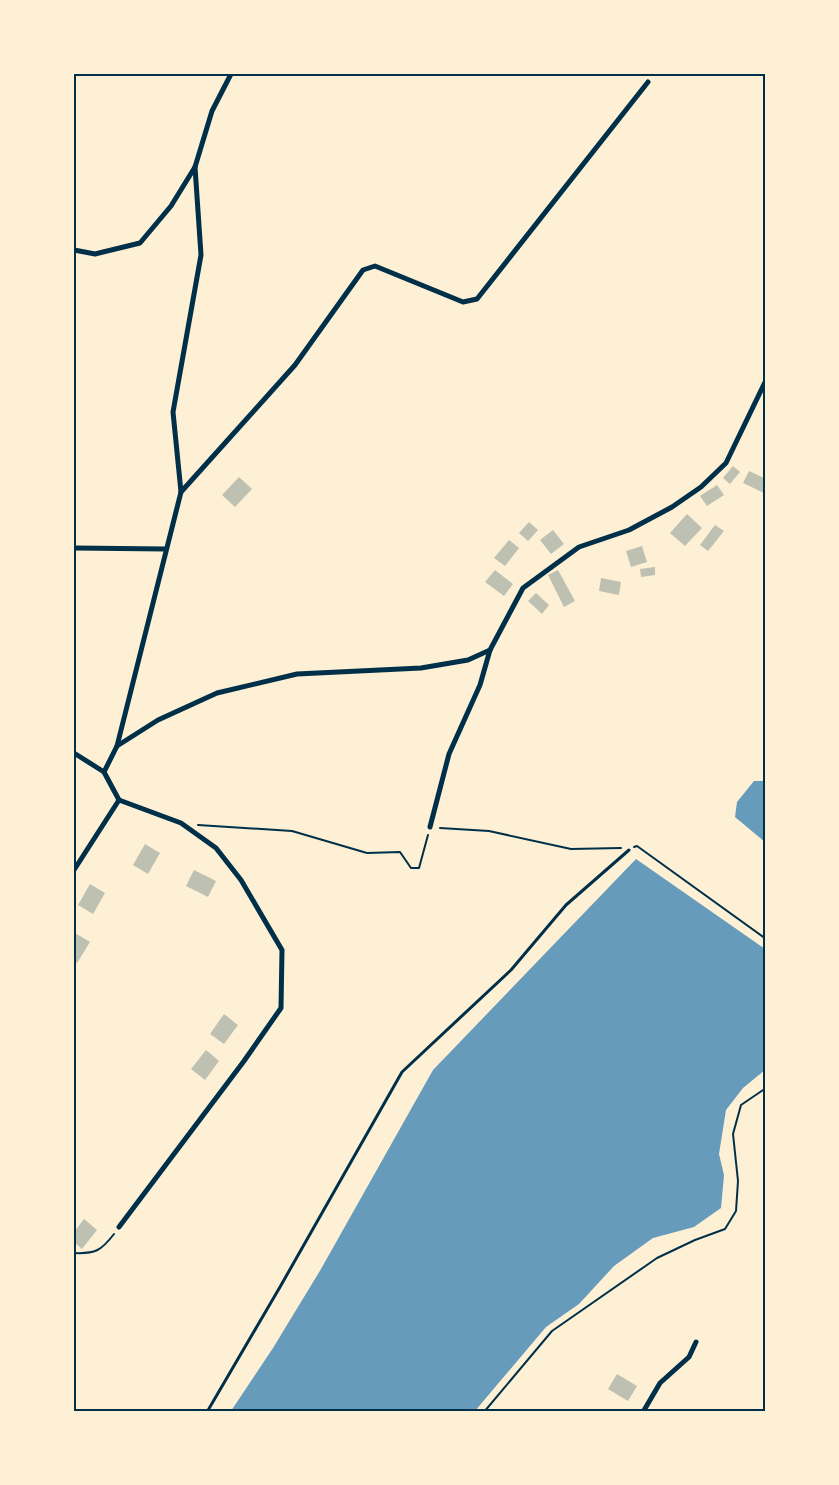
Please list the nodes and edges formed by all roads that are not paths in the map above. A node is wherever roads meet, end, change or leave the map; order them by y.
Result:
1 (231, 74) edge
2 (648, 82) dead end
3 (195, 167) junction
4 (74, 250) edge
5 (765, 380) edge
6 (181, 492) junction
7 (74, 548) edge
8 (166, 549) junction
9 (490, 650) junction
10 (117, 746) junction
11 (74, 753) edge
12 (104, 772) junction
13 (119, 800) junction
14 (430, 827) road end
15 (629, 850) road end
16 (74, 870) edge
17 (119, 1227) road end
18 (696, 1342) dead end
19 (207, 1412) edge
20 (643, 1412) edge

1 - 3 street
2 - 6 street
3 - 4 street
3 - 6 street
5 - 9 street
6 - 8 street
7 - 8 street
8 - 10 street
9 - 10 street
9 - 14 street
10 - 12 street
11 - 12 street
12 - 13 street
13 - 16 street
13 - 17 street
15 - 19 lane
18 - 20 street

